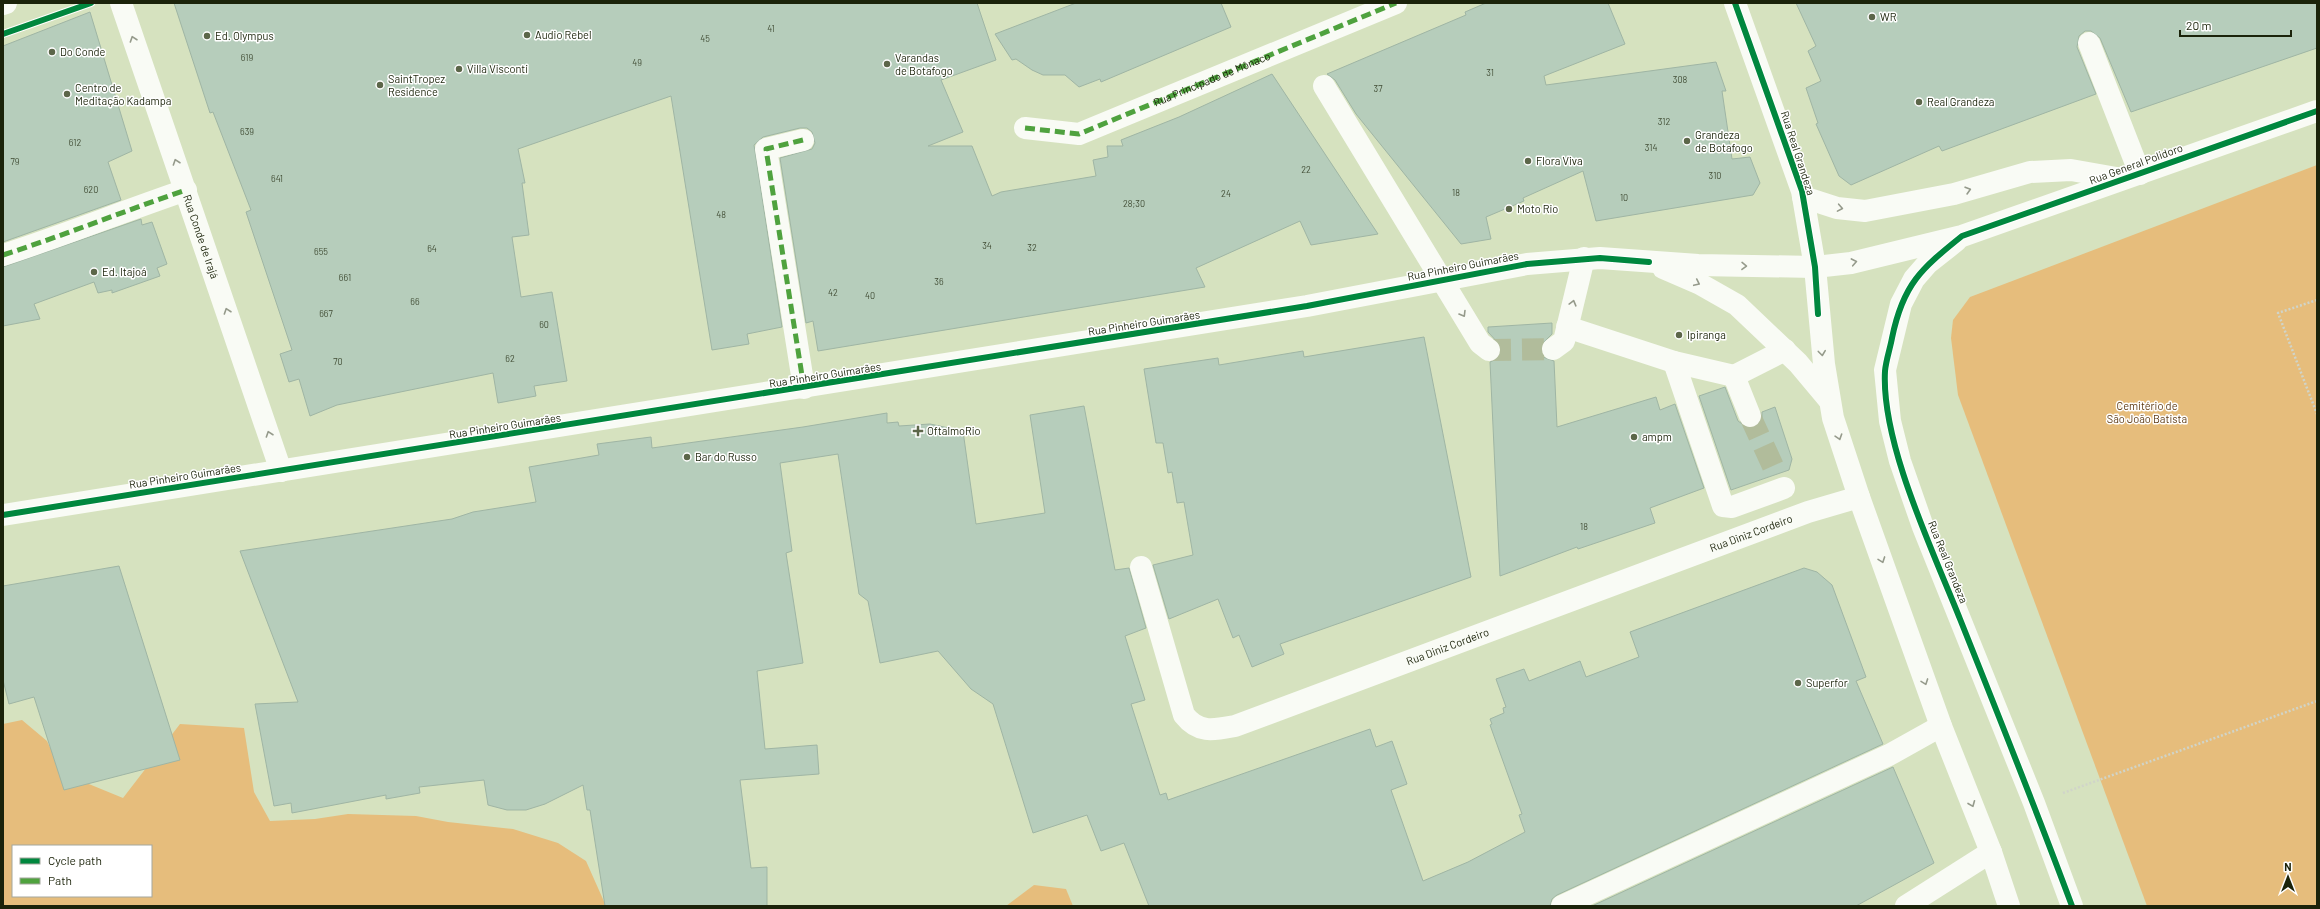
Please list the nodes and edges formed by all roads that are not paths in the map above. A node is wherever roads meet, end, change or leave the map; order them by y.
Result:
1 (121, 3) edge
2 (1396, 3) edge
3 (1735, 3) edge
4 (2089, 43) dead end
5 (1324, 86) dead end
6 (2317, 111) edge
7 (1025, 128) dead end
8 (803, 140) dead end
9 (2132, 177) junction
10 (186, 190) junction
11 (1803, 197) junction
12 (1962, 236) junction
13 (3, 255) edge
14 (1584, 258) junction
15 (1649, 262) junction
16 (1815, 267) junction
17 (1443, 280) junction
18 (1567, 327) junction
19 (1553, 349) dead end
20 (1489, 350) dead end
21 (1785, 350) junction
22 (1674, 362) junction
23 (1734, 376) junction
24 (804, 388) junction
25 (1829, 400) junction
26 (1750, 416) tunnel mouth
27 (281, 471) junction
28 (1859, 497) junction
29 (1808, 512) junction
30 (3, 515) edge
31 (1141, 567) dead end
32 (1941, 726) junction
33 (1991, 852) junction
34 (1562, 906) edge
35 (1906, 906) edge
36 (2009, 906) edge
37 (2072, 906) edge

10 -> 1 main road, Rua Conde de Irajá
2 - 7 main road, Rua Principado de Mônaco
3 - 11 main road, Rua Real Grandeza
4 - 9 main road
5 - 17 main road
6 - 9 main road, Rua General Polidoro
8 - 24 main road
11 -> 9 main road
9 - 12 main road, Rua General Polidoro
10 - 13 main road
27 -> 10 main road, Rua Conde de Irajá
11 - 16 main road, Rua Real Grandeza
16 -> 12 main road, Rua General Polidoro
12 - 37 main road, Rua Real Grandeza
14 - 15 main road, Rua Pinheiro Guimarães
14 - 17 main road, Rua Pinheiro Guimarães
18 -> 14 main road
15 -> 16 main road, Rua Pinheiro Guimarães
15 -> 21 main road
16 -> 25 main road, Rua Real Grandeza
17 -> 20 main road
17 - 24 main road, Rua Pinheiro Guimarães
18 - 19 main road
18 - 22 main road
21 - 23 main road
21 - 25 main road
22 - 23 main road
22 - 29 main road
23 - 26 main road
24 - 27 main road, Rua Pinheiro Guimarães
25 -> 28 main road, Rua Real Grandeza
27 - 30 main road, Rua Pinheiro Guimarães
28 - 29 main road, Rua Diniz Cordeiro
28 -> 32 main road, Rua Real Grandeza
29 - 31 main road, Rua Diniz Cordeiro
32 -> 33 main road, Rua Real Grandeza
32 - 34 main road
33 - 35 main road
33 - 36 main road, Rua Real Grandeza

